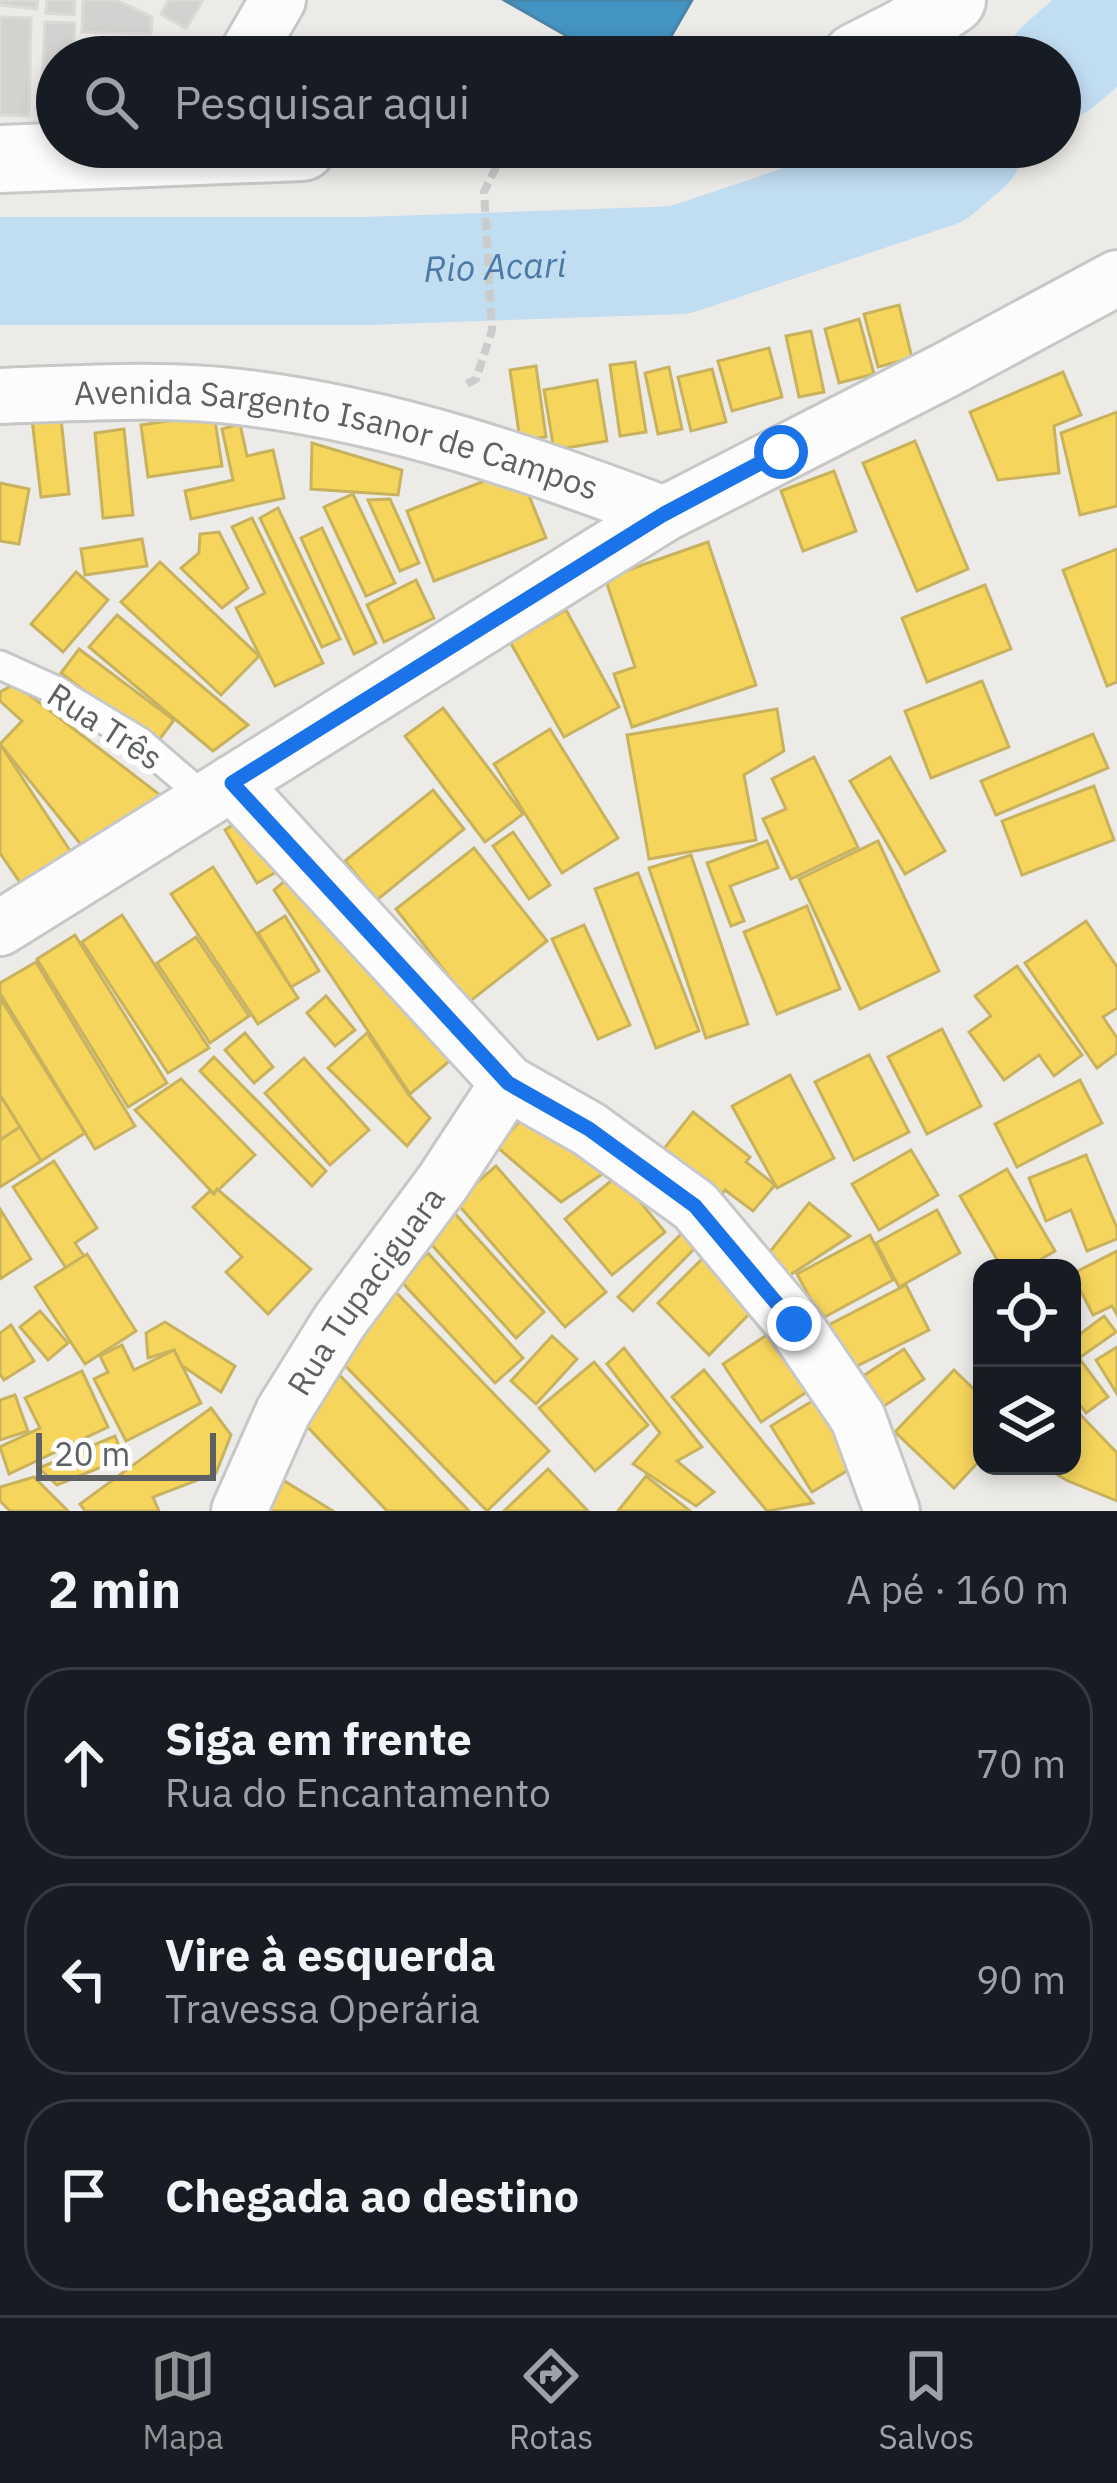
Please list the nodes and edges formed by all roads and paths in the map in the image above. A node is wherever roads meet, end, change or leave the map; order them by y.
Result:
1 (278, 0) edge
2 (952, 0) edge
3 (257, 36) edge
4 (897, 36) edge
5 (36, 157) edge
6 (0, 159) edge
7 (496, 168) edge
8 (1117, 278) edge
9 (492, 330) dead end
10 (0, 396) edge
11 (664, 514) junction
12 (0, 665) edge
13 (218, 790) junction
14 (0, 928) edge
15 (508, 1083) junction
16 (238, 1511) edge
17 (892, 1511) edge

1 - 3 street
2 - 4 street
5 - 6 street
7 - 9 path
8 - 11 street
10 - 11 street, Avenida Sargento Isanor de Campos
11 - 13 street
12 - 13 lane, Rua Três
13 - 14 street
13 - 15 street
15 - 16 street, Rua Tupaciguara
15 - 17 street

